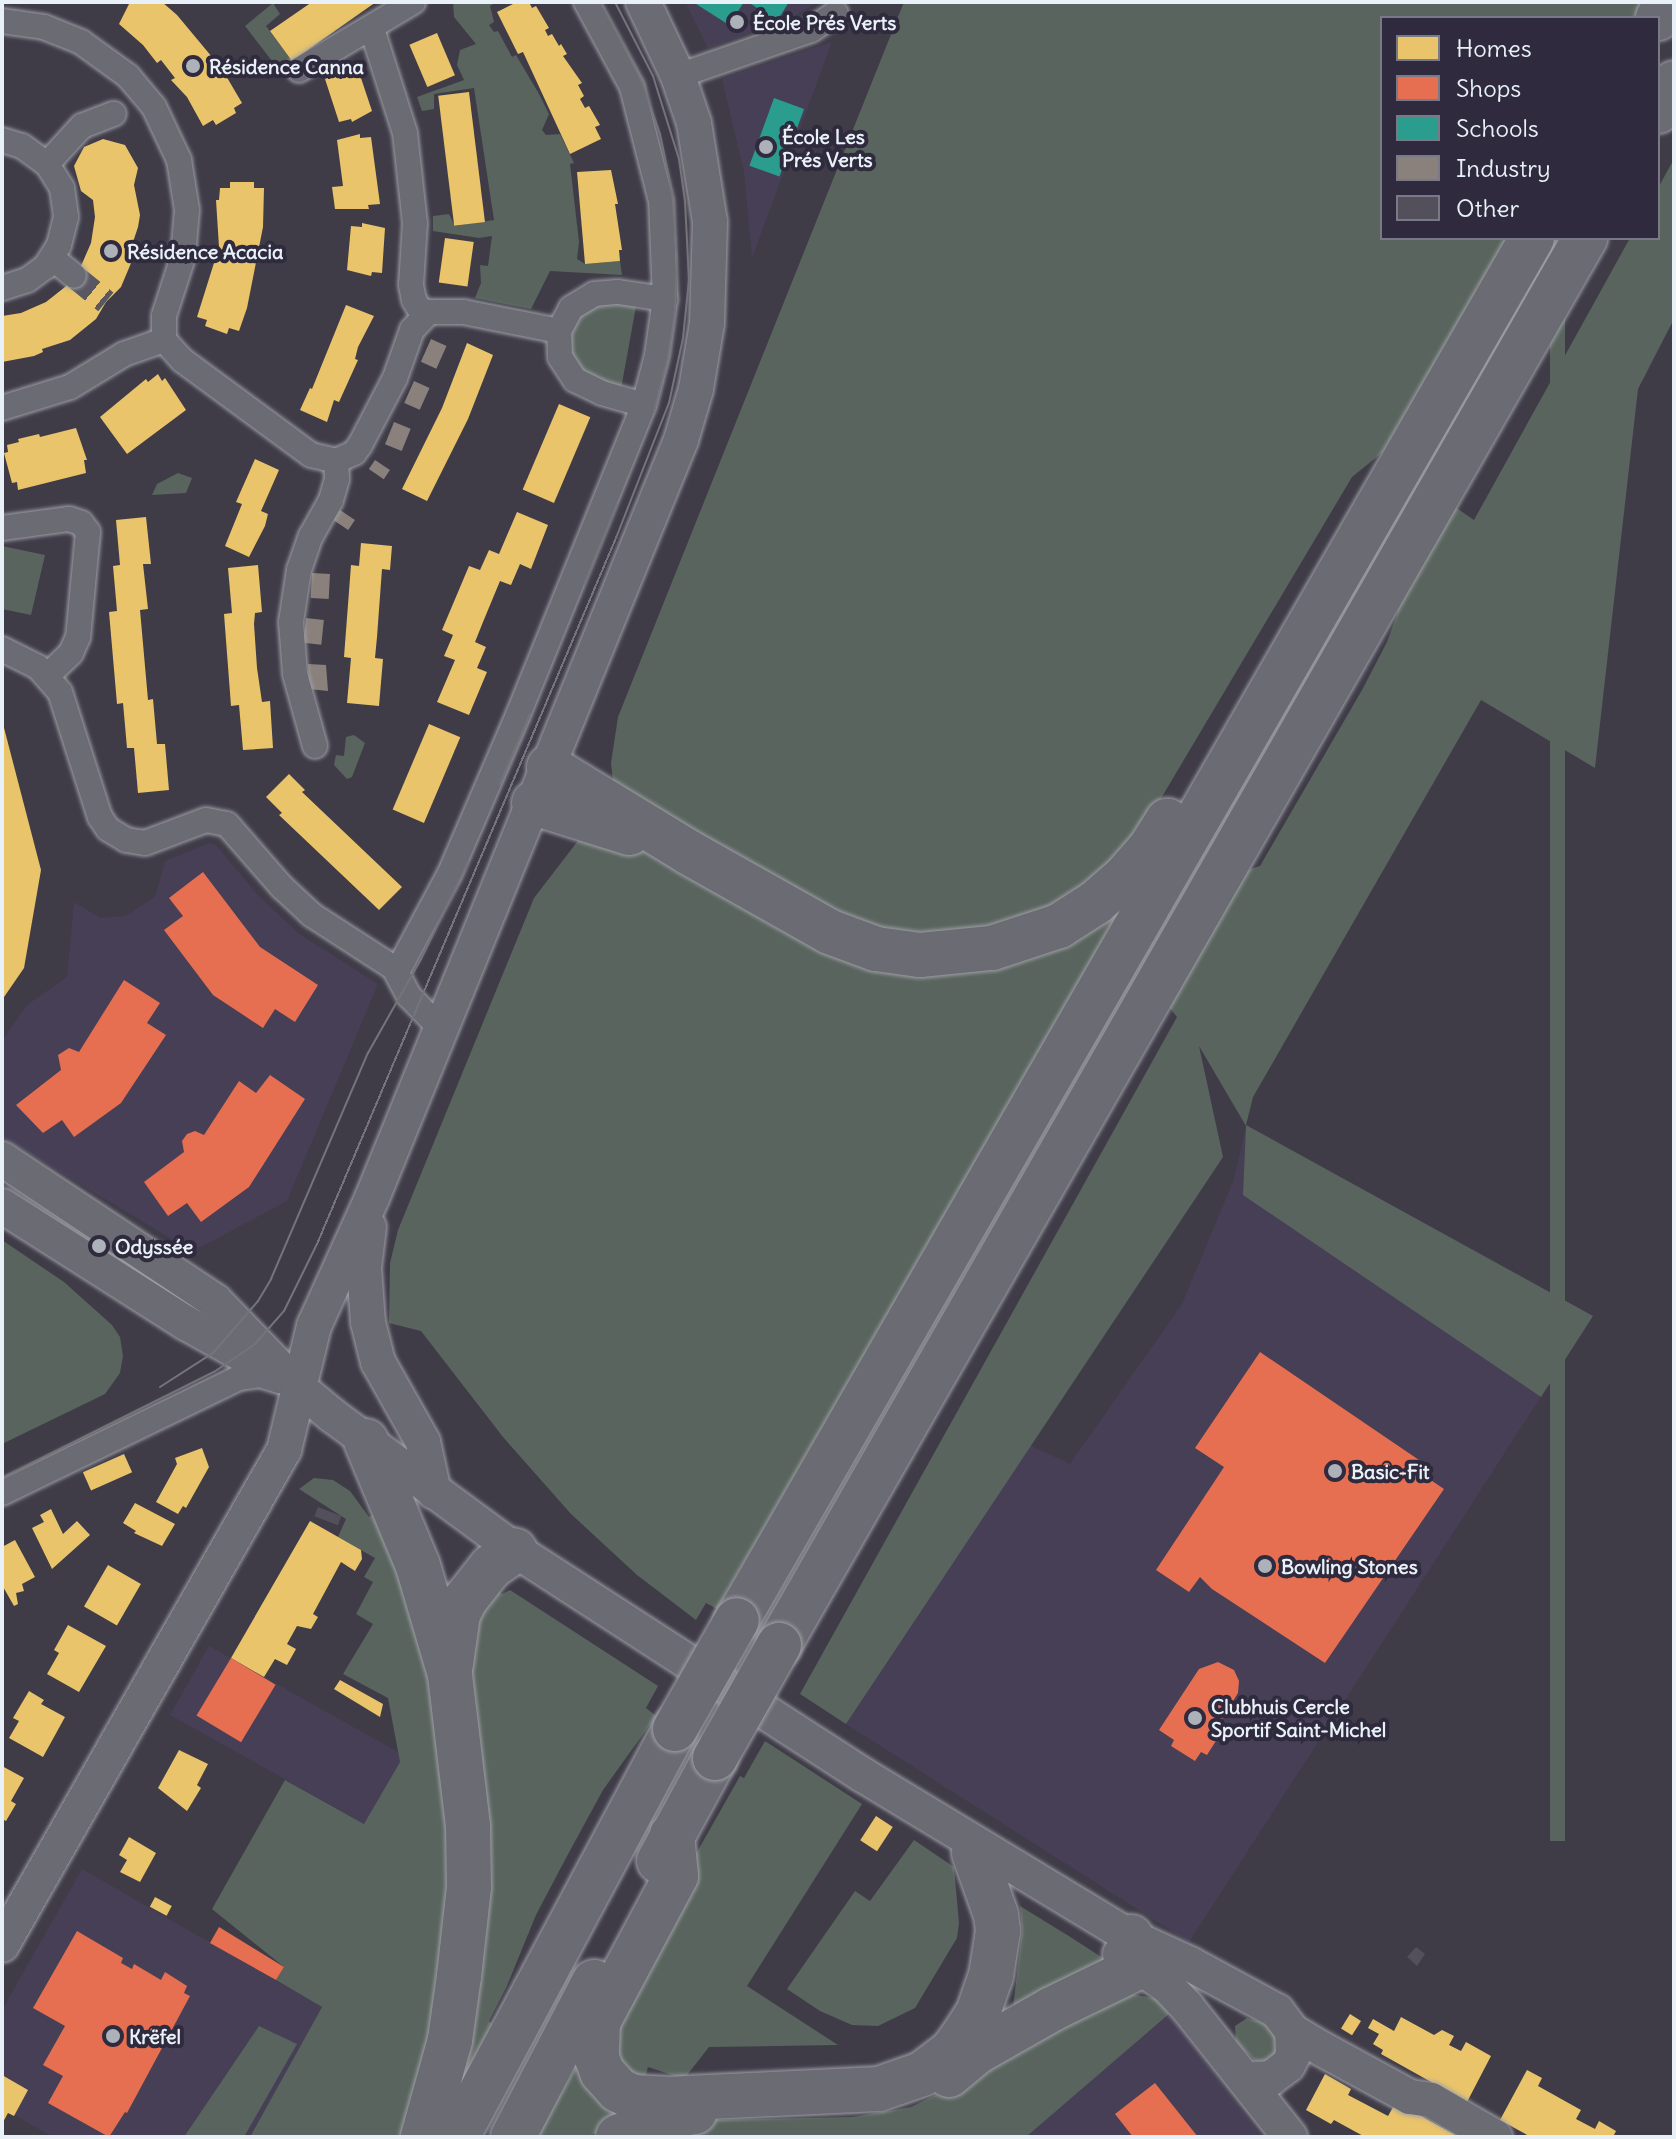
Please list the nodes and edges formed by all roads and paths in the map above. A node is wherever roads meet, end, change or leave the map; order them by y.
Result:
1 (413, 2) edge
2 (586, 2) edge
3 (643, 2) edge
4 (836, 13) dead end
5 (2, 21) edge
6 (372, 29) junction
7 (299, 70) dead end
8 (678, 76) junction
9 (1674, 83) edge
10 (1660, 108) edge
11 (114, 114) dead end
12 (2, 140) edge
13 (47, 164) junction
14 (1531, 240) edge
15 (1584, 240) edge
16 (52, 258) junction
17 (74, 276) tunnel mouth
18 (2, 288) edge
19 (665, 299) junction
20 (423, 315) junction
21 (559, 331) junction
22 (164, 340) junction
23 (644, 405) junction
24 (2, 408) edge
25 (336, 461) junction
26 (2, 528) edge
27 (2, 649) edge
28 (47, 676) junction
29 (315, 746) dead end
30 (541, 785) junction
31 (1214, 787) junction
32 (397, 972) junction
33 (441, 1029) junction
34 (2, 1159) edge
35 (372, 1198) junction
36 (2, 1206) edge
37 (297, 1386) junction
38 (366, 1441) junction
39 (434, 1492) junction
40 (2, 1493) edge
41 (515, 1550) junction
42 (450, 1675) junction
43 (915, 1808) junction
44 (672, 1835) junction
45 (974, 1853) junction
46 (2, 1945) edge
47 (1145, 1963) junction
48 (1261, 2002) junction
49 (1292, 2031) junction
50 (1221, 2046) junction
51 (1248, 2079) junction
52 (423, 2137) edge
53 (457, 2137) edge
54 (513, 2137) edge
55 (618, 2137) edge
56 (1290, 2137) edge
57 (1495, 2137) edge

1 - 6 street
2 - 19 street
3 - 8 main road
4 - 8 street
5 - 22 street
6 - 7 street
6 - 20 street
8 - 30 main road
9 - 10 highway
11 - 13 street
12 - 13 street
13 - 16 street
14 - 31 highway
15 - 44 highway, bridge
16 - 17 street
16 - 18 street
19 - 21 street
19 - 23 street
20 - 21 street
20 - 25 street
21 - 23 street
22 - 24 street
22 - 25 street
23 - 32 street
25 - 29 street
26 - 28 street
27 - 28 street
28 - 32 street
30 - 31 highway
30 - 33 main road
31 - 53 highway, bridge
32 - 33 street
33 - 35 main road
34 - 37 main road
35 - 37 main road
35 - 39 main road
36 - 37 main road
37 - 38 main road
37 - 40 street
37 - 46 main road
38 - 39 main road
38 - 42 highway
39 - 41 main road
41 - 42 highway
41 - 43 main road
42 - 52 highway
43 - 45 main road
43 - 47 main road
44 - 45 highway
44 - 54 highway
45 - 47 main road
47 - 48 main road
47 - 50 main road
47 - 55 highway
48 - 49 main road
48 - 50 main road
49 - 51 main road
49 - 57 main road
50 - 51 main road
51 - 56 main road

